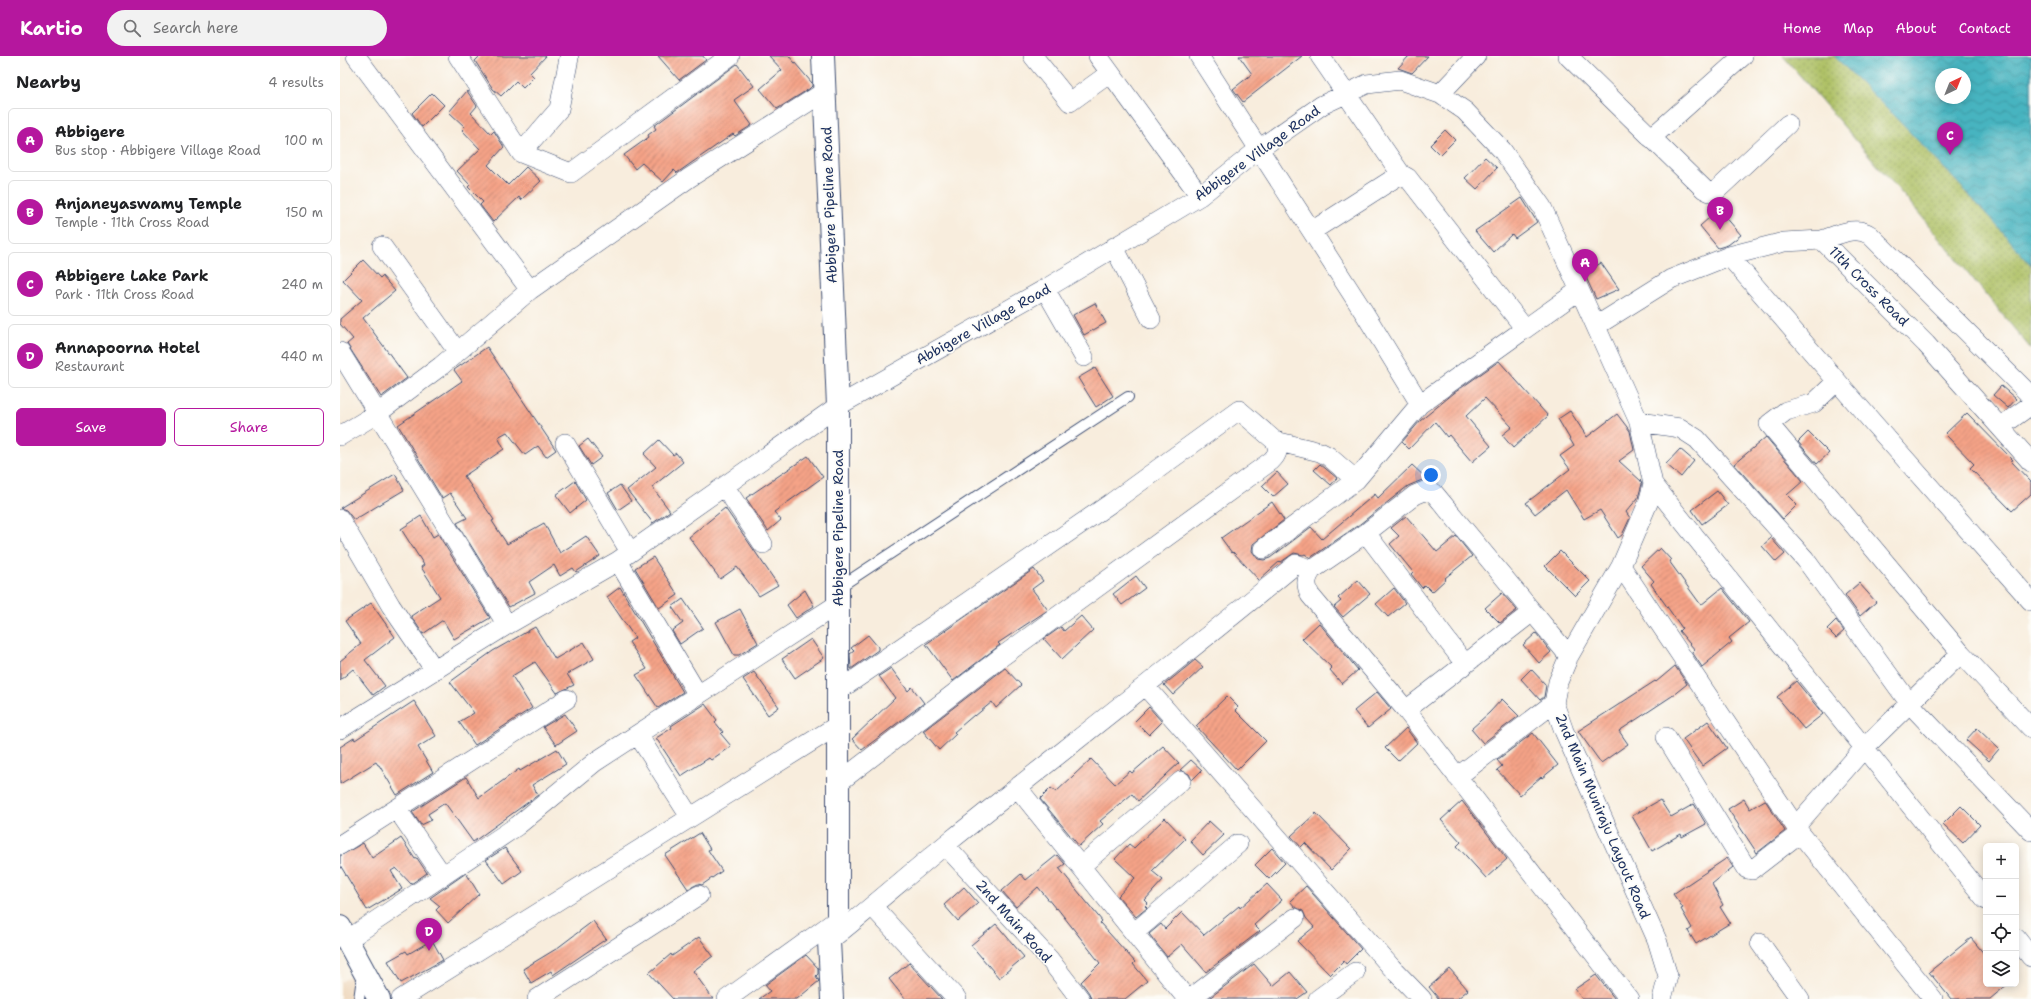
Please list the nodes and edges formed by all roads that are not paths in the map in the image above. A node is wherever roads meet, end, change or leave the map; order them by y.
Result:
1 (356, 56) edge
2 (458, 56) edge
3 (730, 56) edge
4 (823, 56) edge
5 (1033, 56) edge
6 (1098, 56) edge
7 (1199, 56) edge
8 (1320, 56) edge
9 (1476, 56) edge
10 (1742, 56) edge
11 (569, 57) edge
12 (1576, 58) edge
13 (1110, 73) junction
14 (824, 92) junction
15 (1347, 93) junction
16 (1440, 94) junction
17 (1788, 124) dead end
18 (1651, 138) junction
19 (1259, 149) junction
20 (522, 153) junction
21 (1401, 174) junction
22 (1200, 196) junction
23 (1312, 231) junction
24 (1822, 240) junction
25 (382, 246) dead end
26 (1114, 247) junction
27 (1729, 256) junction
28 (1045, 289) junction
29 (530, 290) junction
30 (1578, 291) junction
31 (1151, 319) dead end
32 (1596, 326) junction
33 (1525, 329) junction
34 (457, 351) junction
35 (340, 352) edge
36 (1084, 357) dead end
37 (1837, 381) junction
38 (2031, 396) edge
39 (1128, 398) dead end
40 (1420, 404) junction
41 (2031, 404) edge
42 (838, 406) junction
43 (378, 413) junction
44 (1639, 422) junction
45 (2000, 427) junction
46 (340, 436) edge
47 (1275, 440) junction
48 (565, 443) dead end
49 (2031, 462) edge
50 (1356, 480) junction
51 (1653, 484) junction
52 (725, 486) junction
53 (340, 518) edge
54 (1366, 533) junction
55 (763, 544) dead end
56 (1263, 550) dead end
57 (624, 557) junction
58 (1621, 566) junction
59 (1312, 570) junction
60 (838, 596) junction
61 (2031, 600) edge
62 (1531, 612) junction
63 (507, 625) junction
64 (1961, 654) junction
65 (1569, 656) junction
66 (1465, 664) junction
67 (434, 669) junction
68 (1146, 687) junction
69 (838, 691) junction
70 (698, 695) junction
71 (566, 700) dead end
72 (1554, 703) junction
73 (1910, 704) junction
74 (1406, 710) junction
75 (838, 725) junction
76 (2031, 728) edge
77 (340, 729) edge
78 (638, 735) junction
79 (1666, 737) dead end
80 (1865, 747) junction
81 (1457, 777) junction
82 (1181, 780) dead end
83 (838, 784) junction
84 (1017, 788) junction
85 (397, 809) junction
86 (690, 817) junction
87 (1798, 830) junction
88 (2031, 831) edge
89 (1238, 844) dead end
90 (340, 845) edge
91 (945, 845) junction
92 (1080, 866) junction
93 (443, 876) junction
94 (699, 895) dead end
95 (1983, 896) edge
96 (873, 907) junction
97 (1295, 918) dead end
98 (838, 919) junction
99 (1135, 932) junction
100 (343, 934) edge
101 (829, 941) junction
102 (2019, 942) edge
103 (1760, 943) dead end
104 (2031, 957) edge
105 (1355, 972) dead end
106 (368, 978) junction
107 (832, 998) edge
108 (359, 999) edge
109 (379, 999) edge
110 (401, 999) edge
111 (537, 999) edge
112 (727, 999) edge
113 (957, 999) edge
114 (1080, 999) edge
115 (1187, 999) edge
116 (1190, 999) edge
117 (1318, 999) edge
118 (1422, 999) edge
119 (1629, 999) edge
120 (1662, 999) edge
121 (1800, 999) edge
122 (1933, 999) edge

1 - 29 street
2 - 20 street
3 - 20 street
4 - 14 street, Abbigere Pipeline Road
5 - 13 street
6 - 13 street
7 - 19 street
8 - 15 street
9 - 16 street
10 - 18 street
11 - 20 street
12 - 18 street
13 - 22 street
14 - 29 street
14 - 42 street, Abbigere Pipeline Road
15 - 16 street, Abbigere Village Road
15 - 19 street, Abbigere Village Road
15 - 21 street
16 - 30 street, Abbigere Village Road
17 - 18 street
19 - 22 street, Abbigere Village Road
19 - 23 street
21 - 23 street
21 - 33 street
22 - 26 street, Abbigere Village Road
23 - 40 street
24 - 27 street, 11th Cross Road
24 - 38 street
24 - 45 street, 11th Cross Road
25 - 34 street
26 - 28 street, Abbigere Village Road
26 - 31 street
27 - 32 street, 11th Cross Road
27 - 37 street
28 - 36 street
28 - 42 street, Abbigere Village Road
29 - 34 street
30 - 32 street, Abbigere Village Road
30 - 33 street
32 - 44 street, 2nd Main Muniraju Layout Road
33 - 40 street
34 - 43 street
35 - 43 street
37 - 61 street
37 - 64 street
39 - 60 lane
40 - 50 street
41 - 45 street
42 - 52 street, Abbigere Village Road
42 - 60 street, Abbigere Pipeline Road
43 - 46 street
43 - 63 street
44 - 51 street, 2nd Main Muniraju Layout Road
44 - 73 street
45 - 49 street, 11th Cross Road
47 - 50 street
47 - 69 street
47 - 83 street
48 - 57 street
50 - 56 street
51 - 58 street, 2nd Main Muniraju Layout Road
51 - 80 street
52 - 55 street
52 - 57 street, Abbigere Village Road
53 - 67 street
54 - 59 street
54 - 62 street
54 - 66 street
57 - 63 street, Abbigere Village Road
57 - 70 street
58 - 65 street, 2nd Main Muniraju Layout Road
58 - 87 street
59 - 68 street
59 - 74 street
60 - 69 street, Abbigere Pipeline Road
60 - 70 street
62 - 65 street
62 - 66 street
63 - 67 street, Abbigere Village Road
64 - 73 street
64 - 76 street
65 - 72 street, 2nd Main Muniraju Layout Road
66 - 74 street
67 - 77 street, Abbigere Village Road
68 - 84 street
68 - 118 street
69 - 75 street, Abbigere Pipeline Road
70 - 78 street
71 - 85 street
72 - 81 street
72 - 120 street, 2nd Main Muniraju Layout Road
73 - 80 street
73 - 88 street
74 - 81 street
75 - 83 street, Abbigere Pipeline Road
75 - 86 street
78 - 86 street
78 - 93 street
79 - 87 street
80 - 87 street
80 - 95 street
81 - 119 street
82 - 92 street
83 - 98 street, Abbigere Pipeline Road
84 - 91 street
84 - 92 street
85 - 90 street
85 - 93 street
86 - 110 street
87 - 122 street
89 - 99 street
91 - 96 street
91 - 114 street, 2nd Main Road
92 - 99 street
93 - 100 street
94 - 111 street
96 - 101 street
96 - 113 street
97 - 116 street
98 - 101 street, Abbigere Pipeline Road
98 - 112 street
99 - 115 street
100 - 106 street
101 - 107 street, Abbigere Pipeline Road
102 - 104 street
103 - 121 street
105 - 117 street
106 - 108 lane
106 - 109 street

